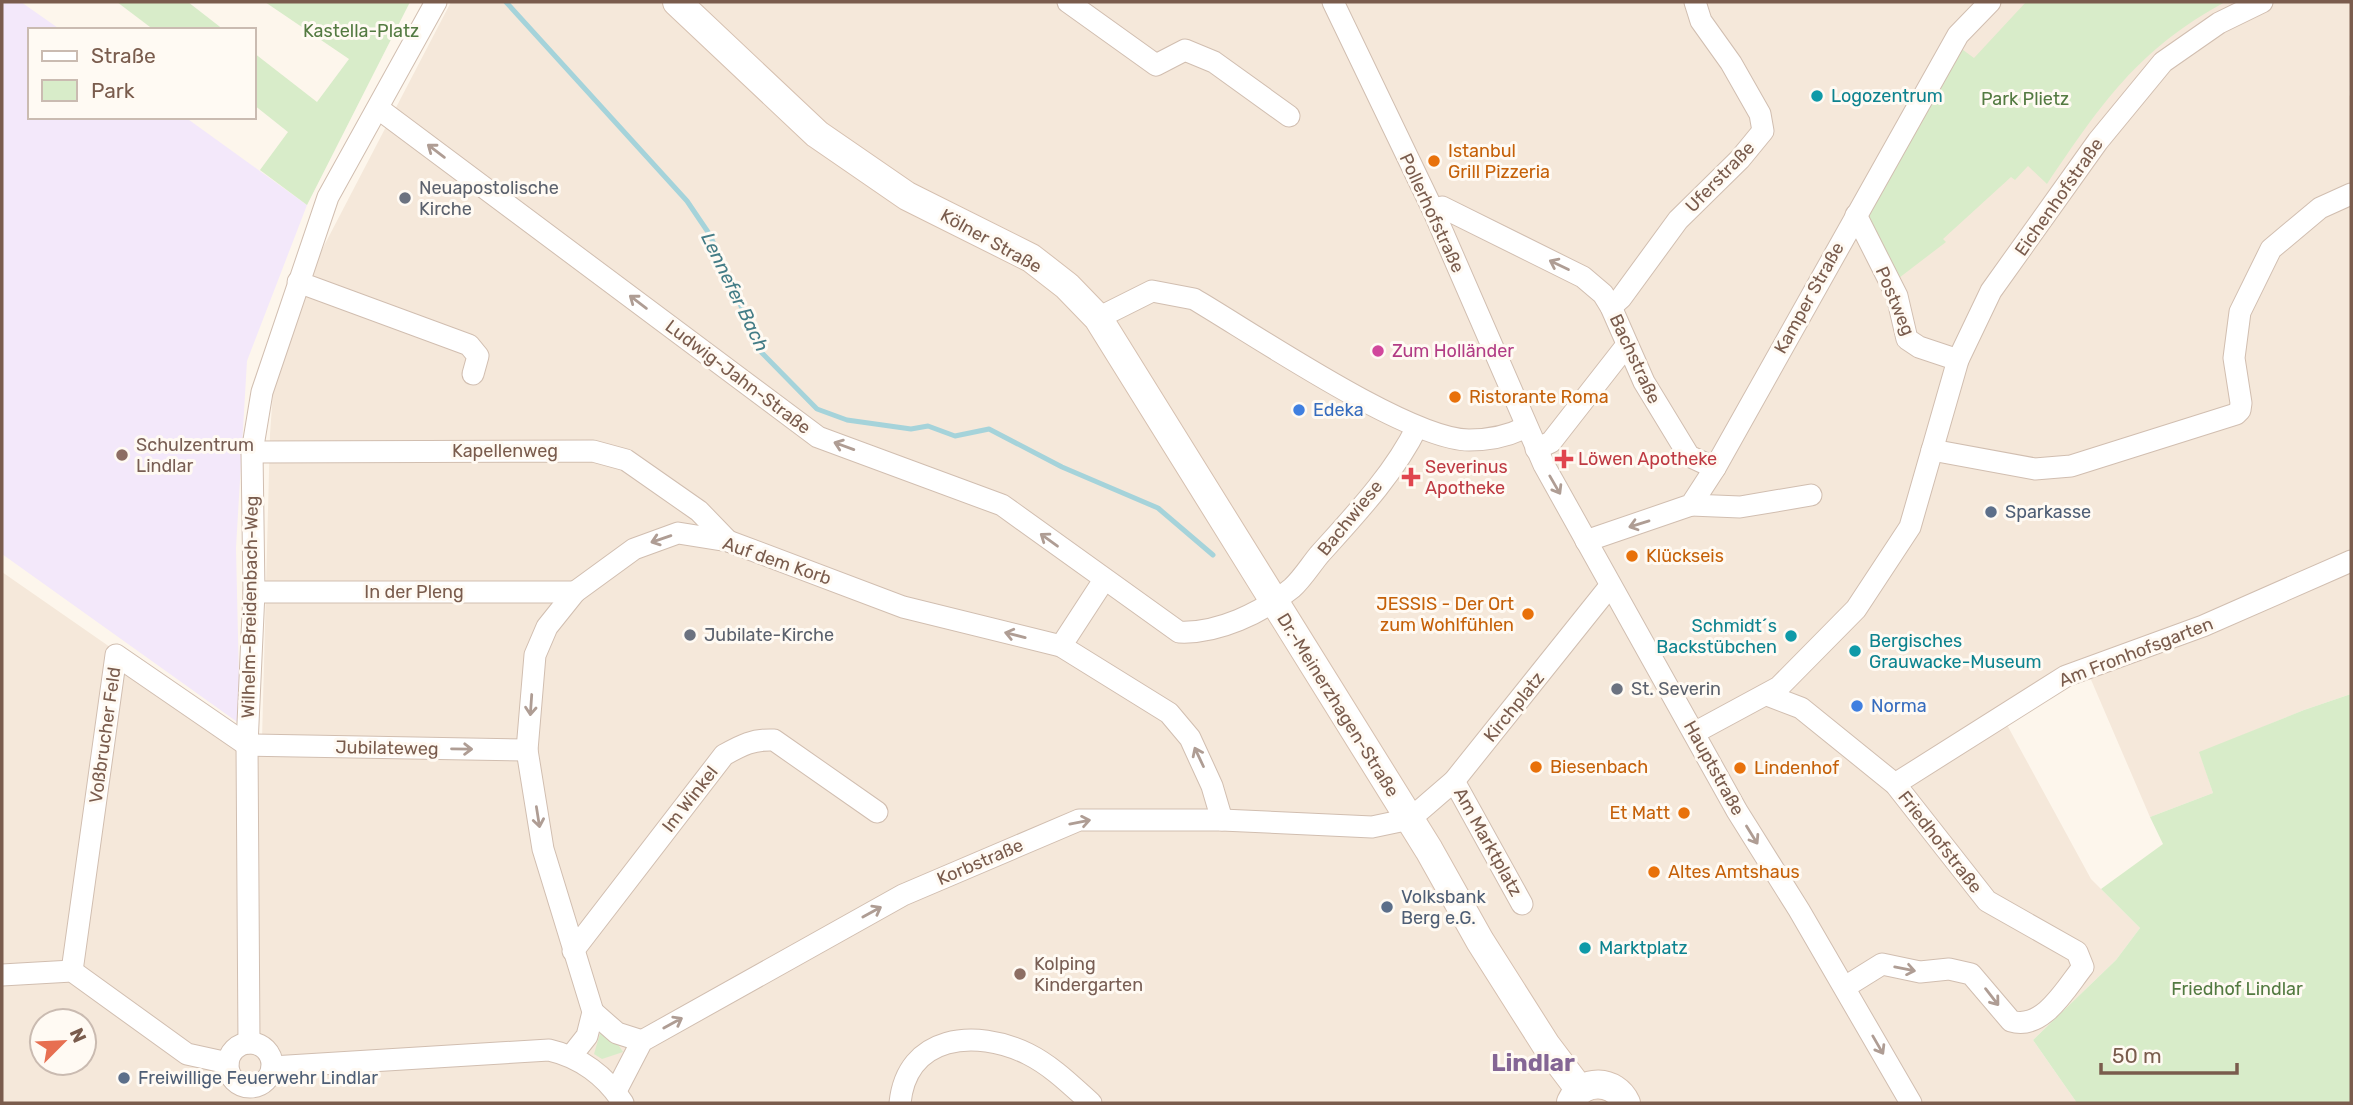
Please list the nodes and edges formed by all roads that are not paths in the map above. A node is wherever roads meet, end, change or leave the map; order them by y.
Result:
1 (436, 2) edge
2 (677, 2) edge
3 (1068, 2) edge
4 (1333, 2) edge
5 (1695, 2) edge
6 (1990, 2) edge
7 (2262, 2) edge
8 (379, 109) junction
9 (1289, 116) dead end
10 (2351, 194) edge
11 (1433, 210) junction
12 (1856, 215) junction
13 (298, 282) junction
14 (1611, 307) junction
15 (1098, 318) junction
16 (1626, 346) junction
17 (1958, 360) junction
18 (473, 374) dead end
19 (1417, 427) junction
20 (1526, 427) junction
21 (1536, 449) junction
22 (1932, 450) junction
23 (253, 452) junction
24 (1715, 468) junction
25 (1811, 495) dead end
26 (1691, 505) junction
27 (728, 541) junction
28 (1586, 541) junction
29 (2351, 561) edge
30 (1104, 580) junction
31 (1610, 586) junction
32 (254, 592) junction
33 (575, 592) junction
34 (1273, 601) junction
35 (1060, 646) junction
36 (1792, 677) junction
37 (1766, 695) junction
38 (1801, 708) junction
39 (1694, 733) junction
40 (247, 745) junction
41 (527, 750) junction
42 (1454, 780) junction
43 (1895, 784) junction
44 (877, 811) dead end
45 (1409, 819) junction
46 (1222, 820) junction
47 (1522, 904) dead end
48 (573, 951) junction
49 (72, 971) junction
50 (2, 975) edge
51 (1844, 987) junction
52 (593, 1012) junction
53 (642, 1041) junction
54 (249, 1043) junction
55 (572, 1055) junction
56 (228, 1063) junction
57 (272, 1067) junction
58 (252, 1095) edge
59 (1575, 1096) edge
60 (620, 1097) edge
61 (900, 1103) edge
62 (1091, 1103) edge
63 (1626, 1103) edge
64 (1911, 1103) edge

1 - 8 street, Wilhelm-Breidenbach-Weg
2 - 15 main road, Kölner Straße
3 - 9 street
4 - 11 street, Pollerhofstraße
5 - 14 street, Uferstraße
6 - 12 street, Kamper Straße
7 - 17 street, Eichenhofstraße
8 - 13 street, Wilhelm-Breidenbach-Weg
30 -> 8 street, Ludwig-Jahn-Straße
10 - 22 street
14 -> 11 street, Bachstraße
11 - 20 street, Pollerhofstraße
12 - 17 street, Postweg
12 - 24 street, Kamper Straße
13 - 18 street
13 - 23 street, Wilhelm-Breidenbach-Weg
14 - 16 street, Bachstraße
15 - 19 street
15 - 34 main road, Dr.-Meinerzhagen-Straße
16 - 21 street
16 - 24 street, Bachstraße
17 - 22 street, Eichenhofstraße
19 - 20 street
19 - 34 street, Bachwiese
20 - 21 street, Hauptstraße
21 -> 28 street, Hauptstraße
22 - 36 street, Eichenhofstraße
23 - 27 street, Kapellenweg
23 - 32 street, Wilhelm-Breidenbach-Weg
24 - 26 street, Kamper Straße
25 - 26 street
26 -> 28 street
27 -> 33 street, Auf dem Korb
35 -> 27 street, Auf dem Korb
28 - 31 street, Hauptstraße
29 - 43 street, Am Fronhofsgarten
30 - 34 street, Ludwig-Jahn-Straße
30 - 35 street
31 - 39 street, Hauptstraße
31 - 42 street, Kirchplatz
32 - 33 street, In der Pleng
32 - 40 street, Wilhelm-Breidenbach-Weg
33 -> 41 street, Auf dem Korb
34 - 45 main road, Dr.-Meinerzhagen-Straße
46 -> 35 street, Auf dem Korb
36 - 37 street, Eichenhofstraße
36 - 38 street
37 - 38 street, Friedhofstraße
37 - 39 street, Eichenhofstraße
38 - 43 street, Friedhofstraße
39 -> 51 street, Hauptstraße
40 -> 41 street, Jubilateweg
40 - 49 street, Voßbrucher Feld
40 - 54 street, Wilhelm-Breidenbach-Weg
41 -> 48 street, Auf dem Korb
42 - 45 street, Kirchplatz
42 - 47 street, Am Marktplatz
51 -> 43 street, Friedhofstraße
44 - 48 street, Im Winkel
45 - 46 street, Korbstraße
45 - 59 main road, Dr.-Meinerzhagen-Straße
53 -> 46 street, Korbstraße
48 - 52 street, Auf dem Korb
49 - 50 street
49 - 56 street
51 -> 64 street, Hauptstraße
52 - 53 street
52 - 55 street
53 - 60 street
54 - 56 street
54 - 57 street
55 - 57 street
55 - 60 street
56 - 58 street
57 - 58 street
59 - 63 main road, Dr.-Meinerzhagen-Straße
61 - 62 street

